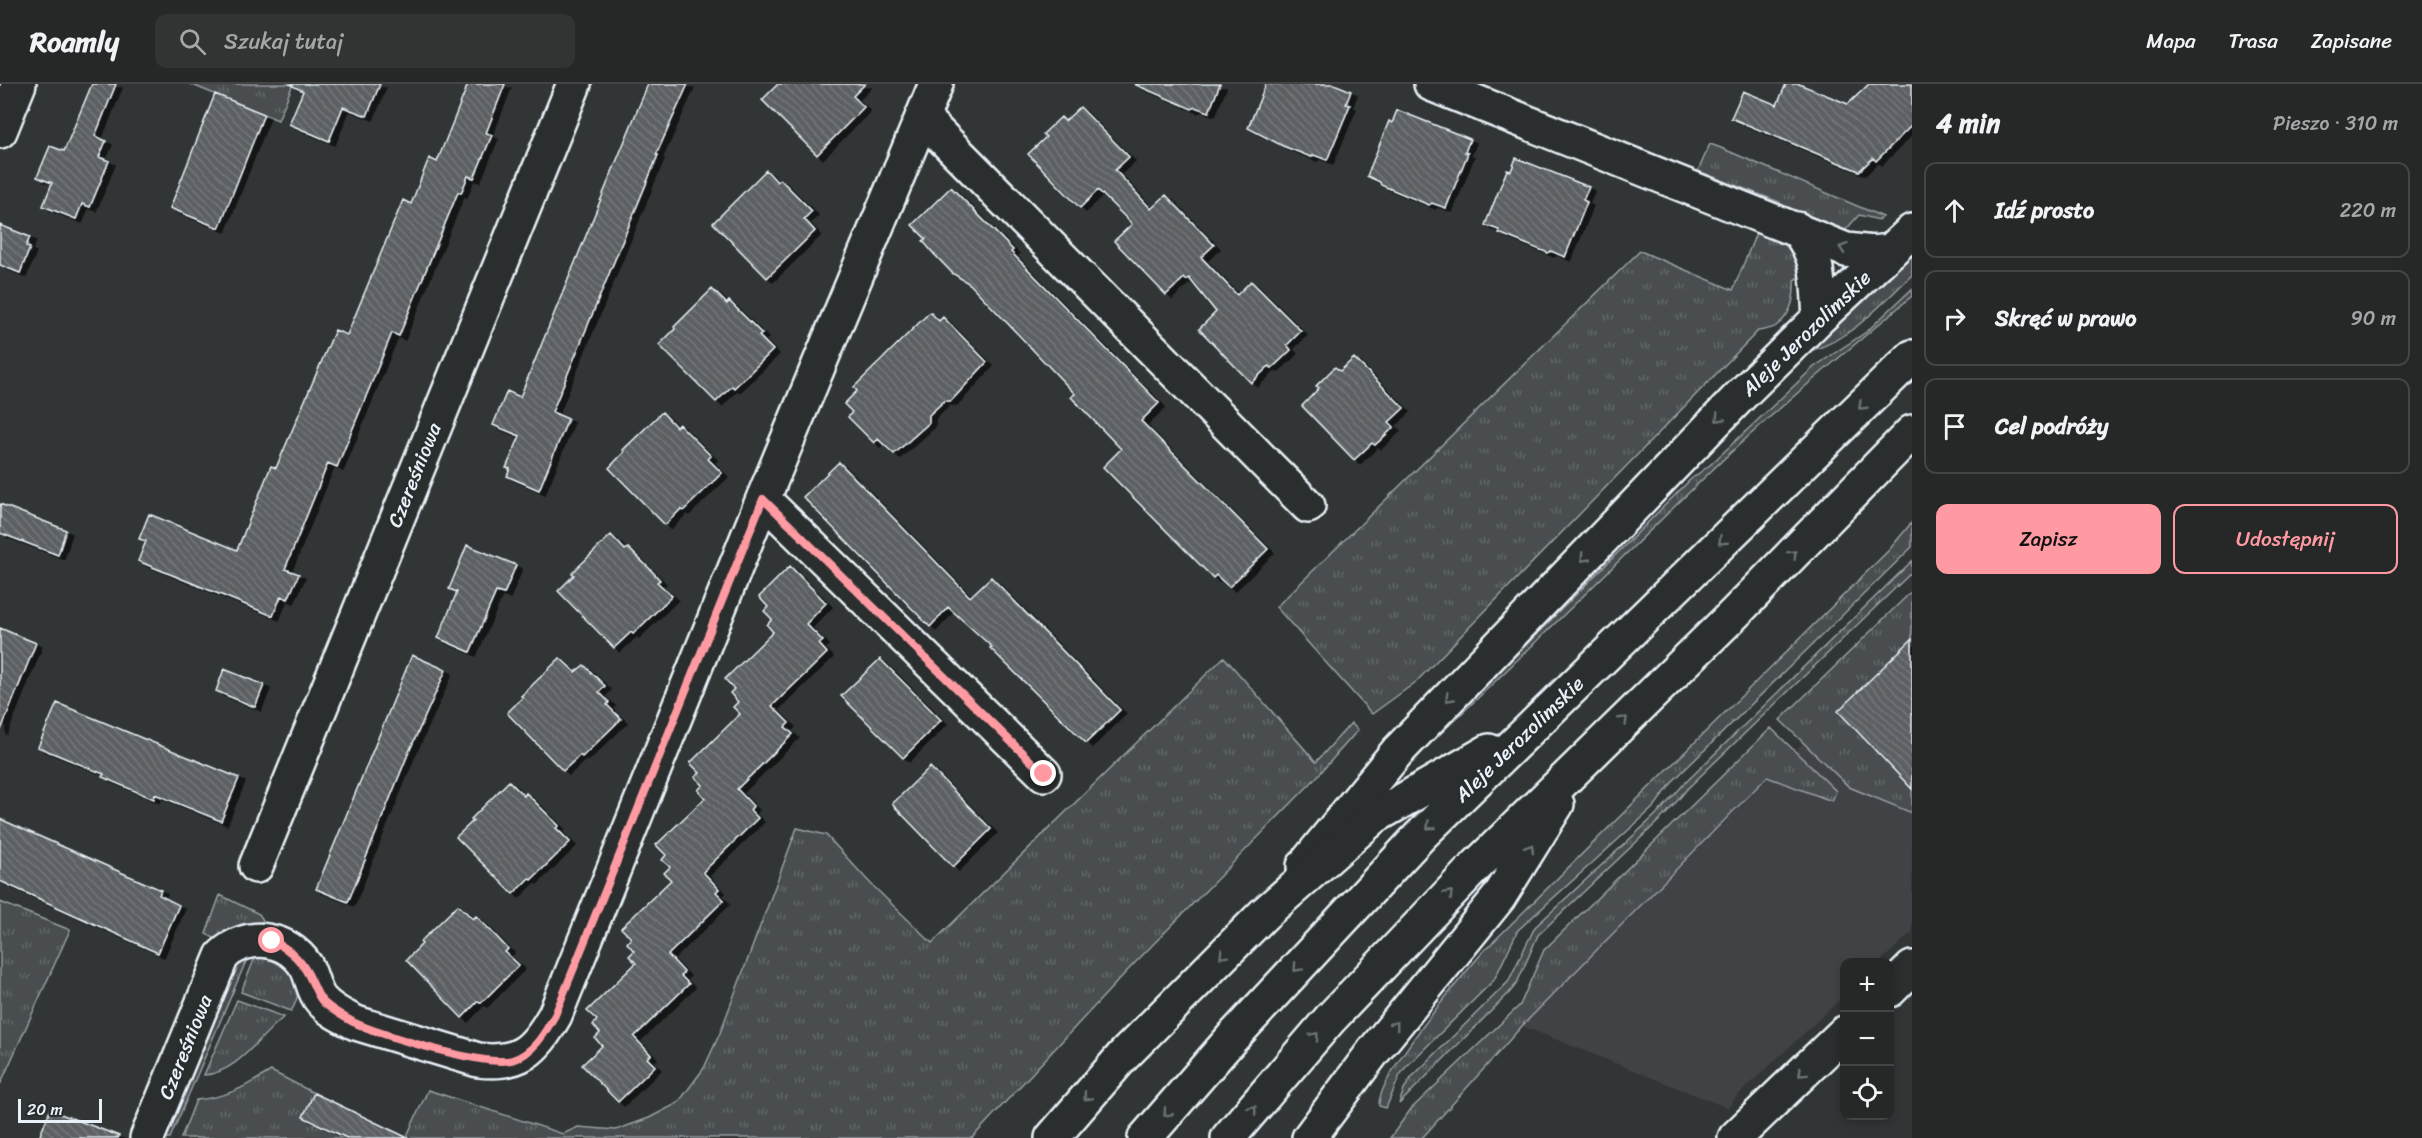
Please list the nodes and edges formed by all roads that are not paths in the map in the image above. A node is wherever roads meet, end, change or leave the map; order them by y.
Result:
1 (19, 84) edge
2 (574, 84) edge
3 (936, 84) edge
4 (1431, 84) edge
5 (922, 117) junction
6 (0, 131) edge
7 (1797, 229) junction
8 (1901, 241) edge
9 (1820, 316) junction
10 (1912, 357) edge
11 (1912, 432) edge
12 (763, 499) junction
13 (1308, 506) dead end
14 (1532, 726) junction
15 (1583, 761) junction
16 (1044, 774) dead end
17 (256, 866) dead end
18 (1264, 914) junction
19 (1912, 968) edge
20 (1894, 986) edge
21 (1840, 1038) edge
22 (147, 1138) edge
23 (1052, 1138) edge
24 (1145, 1138) edge
25 (1228, 1138) edge
26 (1309, 1138) edge
27 (1735, 1138) edge

1 - 6 street
2 - 17 street, Czereśniowa
3 - 5 street
4 - 7 street
5 - 12 street
5 - 13 street
8 -> 7 street
7 - 9 street
8 - 9 street, Aleje Jerozolimskie
9 -> 18 street, Aleje Jerozolimskie
10 -> 14 street, Aleje Jerozolimskie
15 -> 11 street
12 - 16 street
12 - 22 street, Czereśniowa
14 - 18 street
14 -> 24 street, Aleje Jerozolimskie
25 -> 15 street
26 -> 15 street
18 -> 23 street
19 - 20 street
21 -> 27 street

